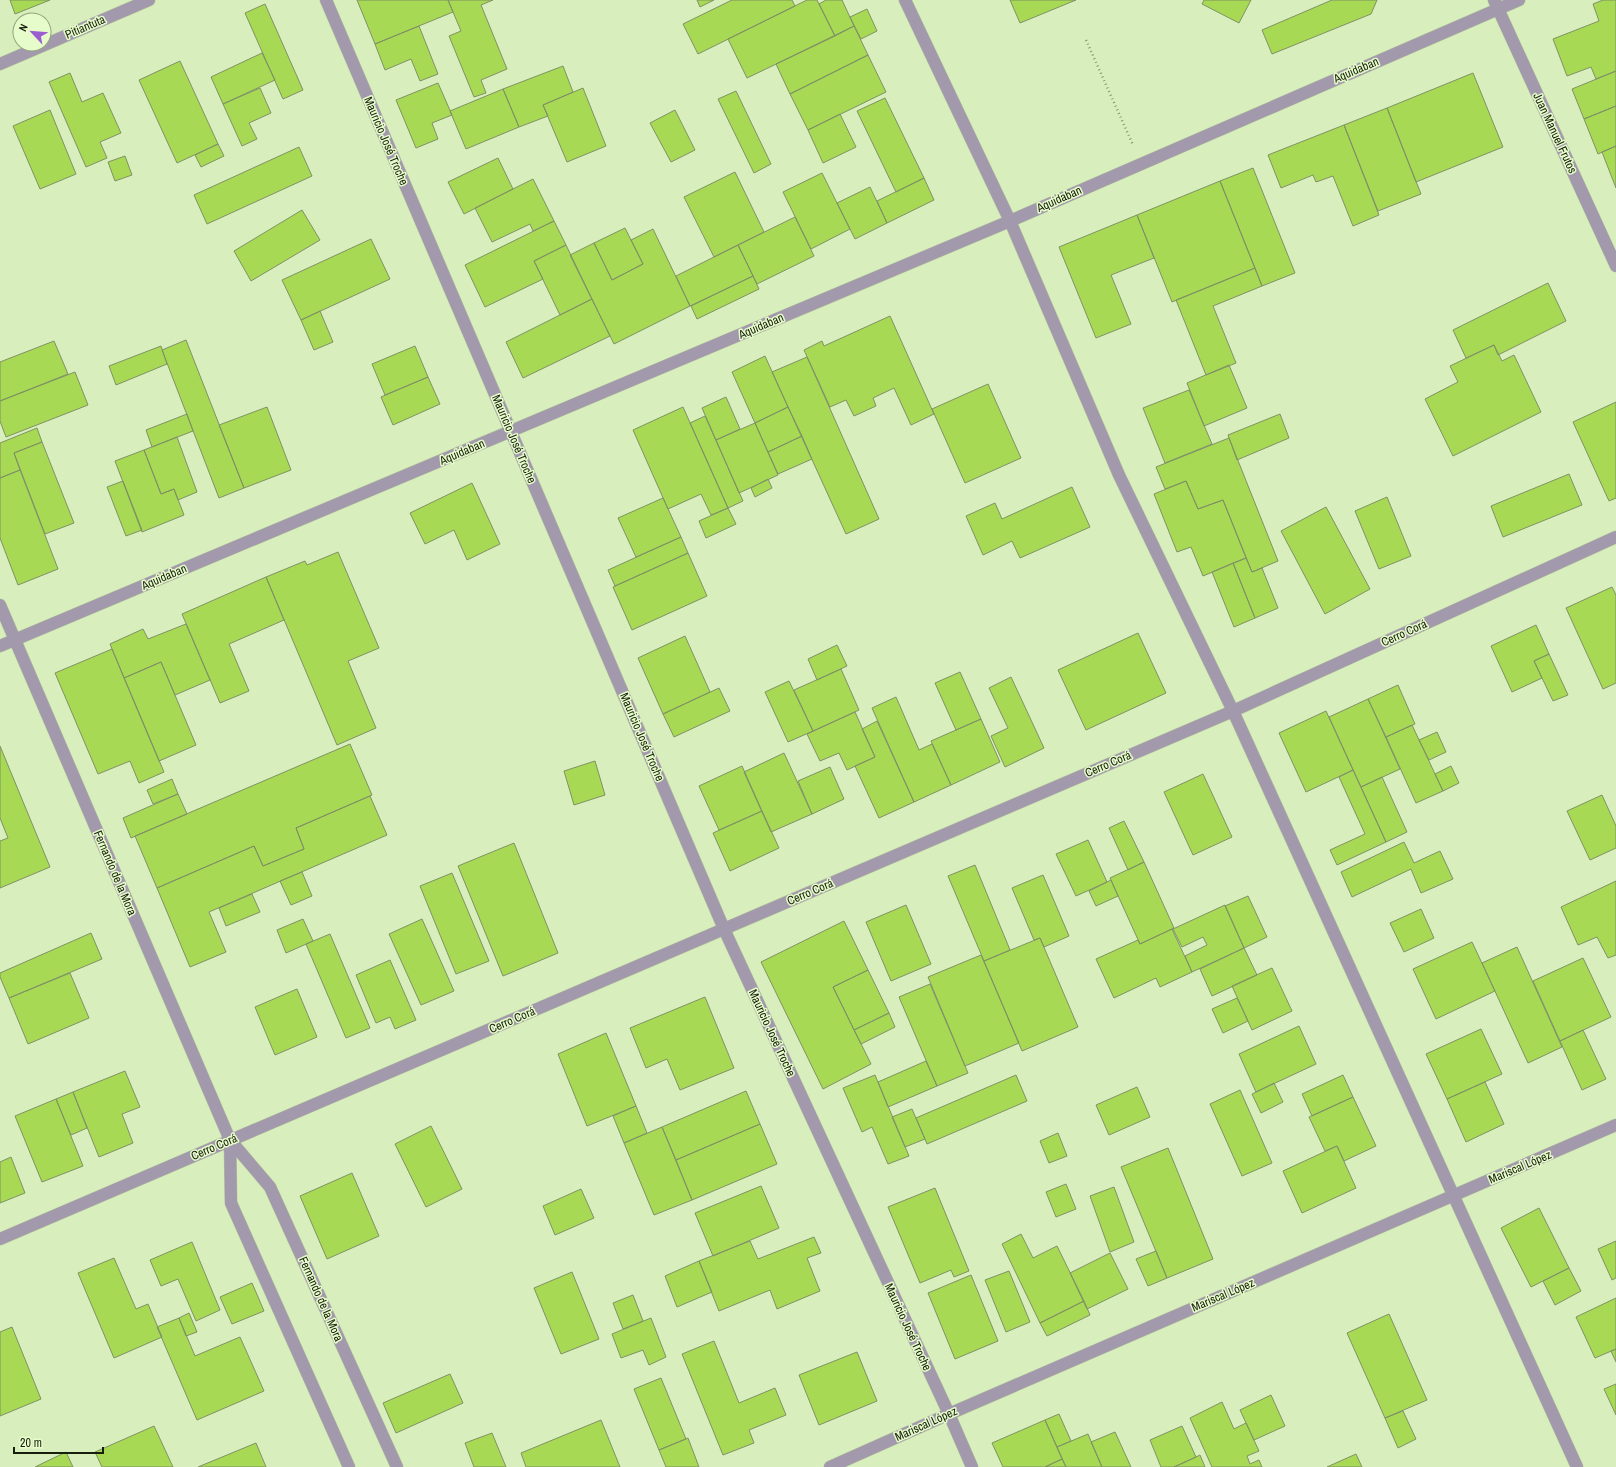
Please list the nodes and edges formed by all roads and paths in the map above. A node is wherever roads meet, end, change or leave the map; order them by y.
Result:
1 (149, 0) edge
2 (326, 0) edge
3 (905, 0) edge
4 (1519, 0) edge
5 (1496, 5) edge
6 (1086, 40) dead end
7 (0, 64) edge
8 (1142, 164) junction
9 (1010, 221) junction
10 (1616, 266) edge
11 (511, 431) junction
12 (1616, 537) edge
13 (0, 605) edge
14 (16, 640) junction
15 (0, 646) edge
16 (1233, 711) junction
17 (724, 929) junction
18 (1616, 1125) edge
19 (230, 1140) junction
20 (1453, 1196) junction
21 (0, 1239) edge
22 (948, 1414) junction
23 (349, 1467) edge
24 (397, 1467) edge
25 (830, 1467) edge
26 (972, 1467) edge
27 (1577, 1467) edge

1 - 7 street, Pitiantuta
2 - 11 street, Mauricio José Troche
3 - 9 street
4 - 5 street, Aquidaban
5 - 8 street, Aquidaban
5 - 10 street, Juan Manuel Frutos
6 - 8 path
8 - 9 street, Aquidaban
9 - 11 street, Aquidaban
9 - 16 street
11 - 14 street, Aquidaban
11 - 17 street, Mauricio José Troche
12 - 16 street, Cerro Corá
13 - 14 street, Fernando de la Mora
14 - 15 street, Aquidaban
14 - 19 street, Fernando de la Mora
16 - 17 street, Cerro Corá
16 - 20 street
17 - 19 street, Cerro Corá
17 - 22 street, Mauricio José Troche
18 - 20 street, Mariscal López
19 - 21 street, Cerro Corá
19 - 23 street, Fernando de la Mora
19 - 24 street, Fernando de la Mora
20 - 22 street, Mariscal López
20 - 27 street
22 - 25 street, Mariscal López
22 - 26 street, Mauricio José Troche

